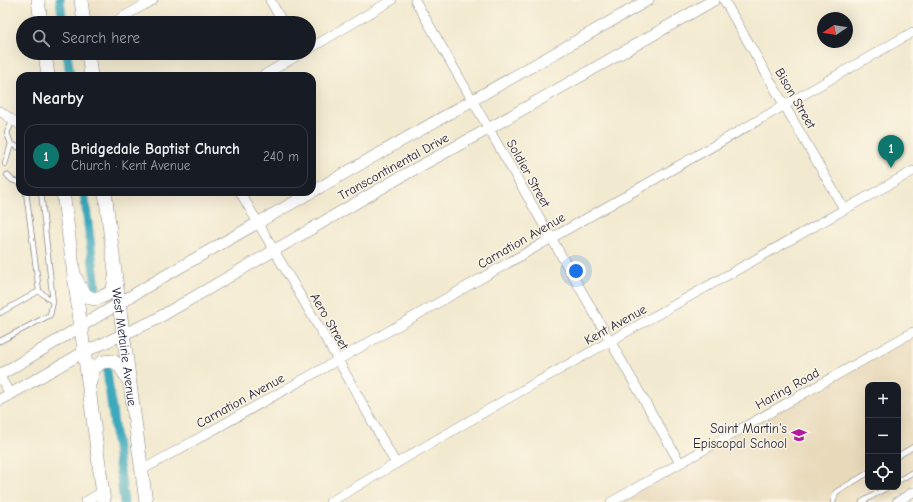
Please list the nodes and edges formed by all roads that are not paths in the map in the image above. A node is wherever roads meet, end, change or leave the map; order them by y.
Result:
1 (38, 0) edge
2 (81, 0) edge
3 (153, 0) edge
4 (270, 0) edge
5 (392, 0) edge
6 (416, 0) edge
7 (648, 0) edge
8 (714, 0) edge
9 (724, 0) edge
10 (40, 16) edge
11 (83, 16) edge
12 (124, 16) edge
13 (279, 16) edge
14 (913, 32) edge
15 (316, 45) edge
16 (45, 60) edge
17 (89, 60) edge
18 (289, 60) edge
19 (47, 72) edge
20 (90, 72) edge
21 (269, 72) edge
22 (473, 99) junction
23 (785, 105) junction
24 (0, 111) edge
25 (16, 123) edge
26 (490, 128) junction
27 (10, 144) junction
28 (16, 147) edge
29 (5, 164) dead end
30 (913, 171) edge
31 (7, 175) dead end
32 (16, 182) edge
33 (316, 190) edge
34 (27, 196) edge
35 (41, 196) edge
36 (64, 196) edge
37 (106, 196) edge
38 (242, 196) edge
39 (305, 196) edge
40 (844, 209) junction
41 (258, 223) junction
42 (551, 238) junction
43 (274, 250) junction
44 (73, 271) junction
45 (116, 277) junction
46 (39, 291) junction
47 (53, 302) junction
48 (118, 303) junction
49 (0, 313) edge
50 (80, 326) junction
51 (913, 332) edge
52 (123, 334) junction
53 (0, 341) edge
54 (611, 342) junction
55 (84, 352) junction
56 (338, 360) junction
57 (0, 376) edge
58 (130, 383) junction
59 (89, 389) junction
60 (5, 397) edge
61 (913, 447) edge
62 (901, 454) edge
63 (680, 463) junction
64 (396, 464) junction
65 (142, 470) junction
66 (913, 472) edge
67 (865, 475) edge
68 (901, 479) edge
69 (883, 490) edge
70 (913, 492) edge
71 (103, 497) edge
72 (85, 502) edge
73 (146, 502) edge
74 (330, 502) edge
75 (611, 502) edge
76 (833, 502) edge
77 (862, 502) edge
78 (896, 502) edge

1 - 10 main road
2 - 11 main road
3 - 12 street
4 - 13 street
5 - 15 street
6 - 22 street, Soldier Street
7 - 22 street, Transcontinental Drive
8 - 26 street, Transcontinental Drive
9 - 23 street, Bison Street
14 - 23 street, Carnation Avenue
16 - 19 main road
17 - 20 main road
18 - 21 street
22 - 26 street, Soldier Street
22 - 33 street, Transcontinental Drive
23 - 40 street, Bison Street
23 - 42 street, Carnation Avenue
24 - 25 street
25 - 27 lane
26 - 42 street, Soldier Street
26 - 43 street, Transcontinental Drive
27 - 28 lane
27 - 29 lane
30 - 40 street, Kent Avenue
31 - 32 lane
34 - 46 lane
35 - 47 lane
36 - 44 main road
37 - 45 main road, West Metairie Avenue
38 - 41 street, Aero Street
39 - 41 street, Transcontinental Drive
40 - 54 street, Kent Avenue
41 - 43 street, Aero Street
41 - 48 street, Transcontinental Drive
42 - 54 street, Soldier Street
42 - 56 street, Carnation Avenue
43 - 52 street, Transcontinental Drive
43 - 56 street, Aero Street
44 - 45 main road
44 - 50 main road
45 - 48 main road, West Metairie Avenue
46 - 47 lane
46 - 49 lane
47 - 53 lane
48 - 50 street, Transcontinental Drive
48 - 52 main road, West Metairie Avenue
50 - 55 main road
50 - 57 street, Transcontinental Drive
51 - 63 street, Haring Road
52 - 55 street, Transcontinental Drive
52 - 58 main road, West Metairie Avenue
54 - 63 street, Soldier Street
54 - 64 street, Kent Avenue
55 - 59 main road
55 - 60 street, Transcontinental Drive
56 - 64 street, Aero Street
56 - 65 street, Carnation Avenue
57 - 60 street
58 - 59 main road
58 - 65 main road, West Metairie Avenue
59 - 71 main road
61 - 62 lane
63 - 75 street, Haring Road
64 - 74 street, Kent Avenue
65 - 73 main road, West Metairie Avenue
66 - 68 lane
67 - 76 lane
69 - 77 lane
70 - 78 street
71 - 72 street

